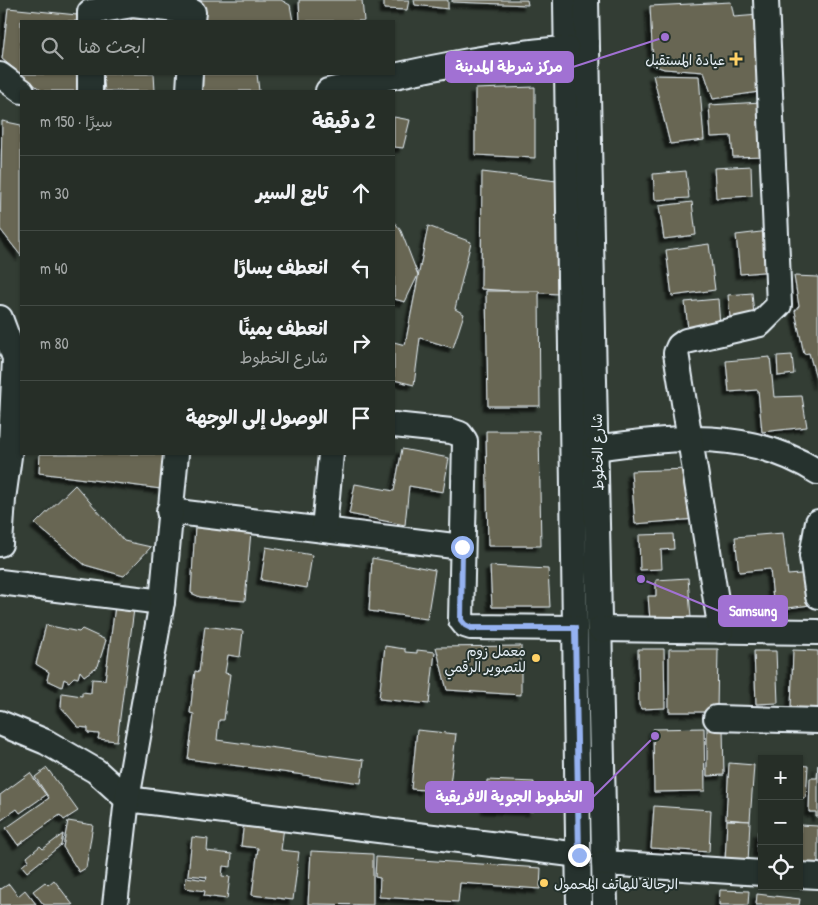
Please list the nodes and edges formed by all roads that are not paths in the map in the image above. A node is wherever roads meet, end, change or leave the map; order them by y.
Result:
1 (566, 0) edge
2 (586, 0) edge
3 (766, 0) edge
4 (90, 20) edge
5 (192, 20) edge
6 (567, 49) junction
7 (0, 75) edge
8 (90, 75) edge
9 (190, 75) edge
10 (21, 90) edge
11 (90, 90) edge
12 (189, 90) edge
13 (332, 90) edge
14 (0, 318) edge
15 (395, 425) edge
16 (691, 439) junction
17 (597, 448) junction
18 (176, 455) edge
19 (331, 455) edge
20 (818, 472) edge
21 (169, 511) junction
22 (818, 522) edge
23 (324, 529) junction
24 (0, 544) edge
25 (462, 547) junction
26 (0, 582) edge
27 (818, 596) edge
28 (162, 602) junction
29 (575, 628) junction
30 (600, 629) junction
31 (721, 631) junction
32 (818, 632) edge
33 (716, 718) dead end
34 (818, 721) edge
35 (0, 722) edge
36 (127, 799) junction
37 (579, 855) junction
38 (604, 863) junction
39 (758, 873) edge
40 (803, 875) edge
41 (818, 876) edge
42 (115, 905) edge
43 (579, 905) edge
44 (605, 905) edge

1 - 6 street, شارع الخطوط
2 - 17 street, شارع الخطوط
3 - 16 street
4 - 5 street
6 - 13 street
6 - 29 street, شارع الخطوط
7 - 10 street
8 - 11 street
9 - 12 street
14 - 24 street
15 - 25 street
16 - 17 street
16 - 20 street
16 - 31 street
17 - 30 street, شارع الخطوط
18 - 21 street
19 - 23 street
21 - 23 street
21 - 28 street
22 - 27 street
23 - 25 street
25 - 29 street
26 - 28 street
28 - 36 street
29 - 37 street, شارع الخطوط
30 - 31 street
30 - 38 street, شارع الخطوط
31 - 32 street
33 - 34 street
35 - 36 street
36 - 37 street
36 - 42 street
37 - 43 street, شارع الخطوط
38 - 39 street
38 - 44 street, شارع الخطوط
40 - 41 street

